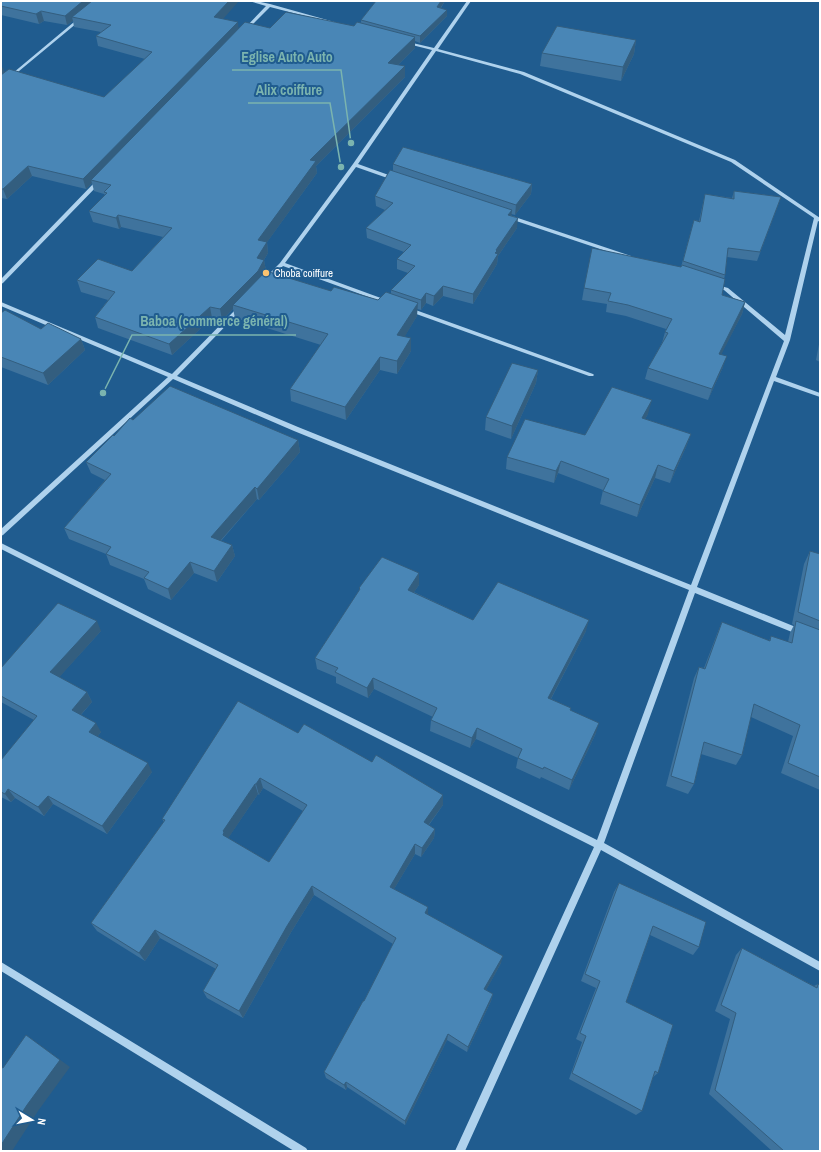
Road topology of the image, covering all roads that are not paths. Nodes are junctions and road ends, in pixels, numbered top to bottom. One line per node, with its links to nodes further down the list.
1 (251, 1): 3 (street)
2 (469, 1): 8 (street)
3 (270, 5): 5 (street); 6 (street)
4 (83, 16): 9 (street)
5 (345, 25)
6 (242, 33)
7 (398, 40): 8 (street)
8 (436, 50): 10 (street); 14 (street)
9 (1, 85)
10 (355, 165): 12 (street); 16 (street)
11 (100, 180): 18 (street)
12 (400, 181)
13 (506, 216): 15 (street)
14 (818, 219): 24 (street)
15 (635, 259)
16 (282, 264): 17 (street); 22 (street)
17 (266, 281)
18 (1, 282)
19 (711, 284): 24 (street)
20 (1, 304): 26 (street)
21 (244, 304): 26 (street)
22 (392, 304)
23 (407, 309): 25 (street)
24 (787, 340): 27 (street)
25 (591, 375)
26 (173, 376): 29 (street); 31 (street)
27 (772, 378): 28 (street); 31 (street)
28 (820, 395)
29 (1, 534)
30 (1, 546): 33 (street)
31 (693, 589): 32 (street); 33 (street)
32 (806, 634)
33 (599, 845): 35 (street); 37 (street)
34 (1, 966): 36 (street)
35 (820, 967)
36 (303, 1151)
37 (460, 1151)

